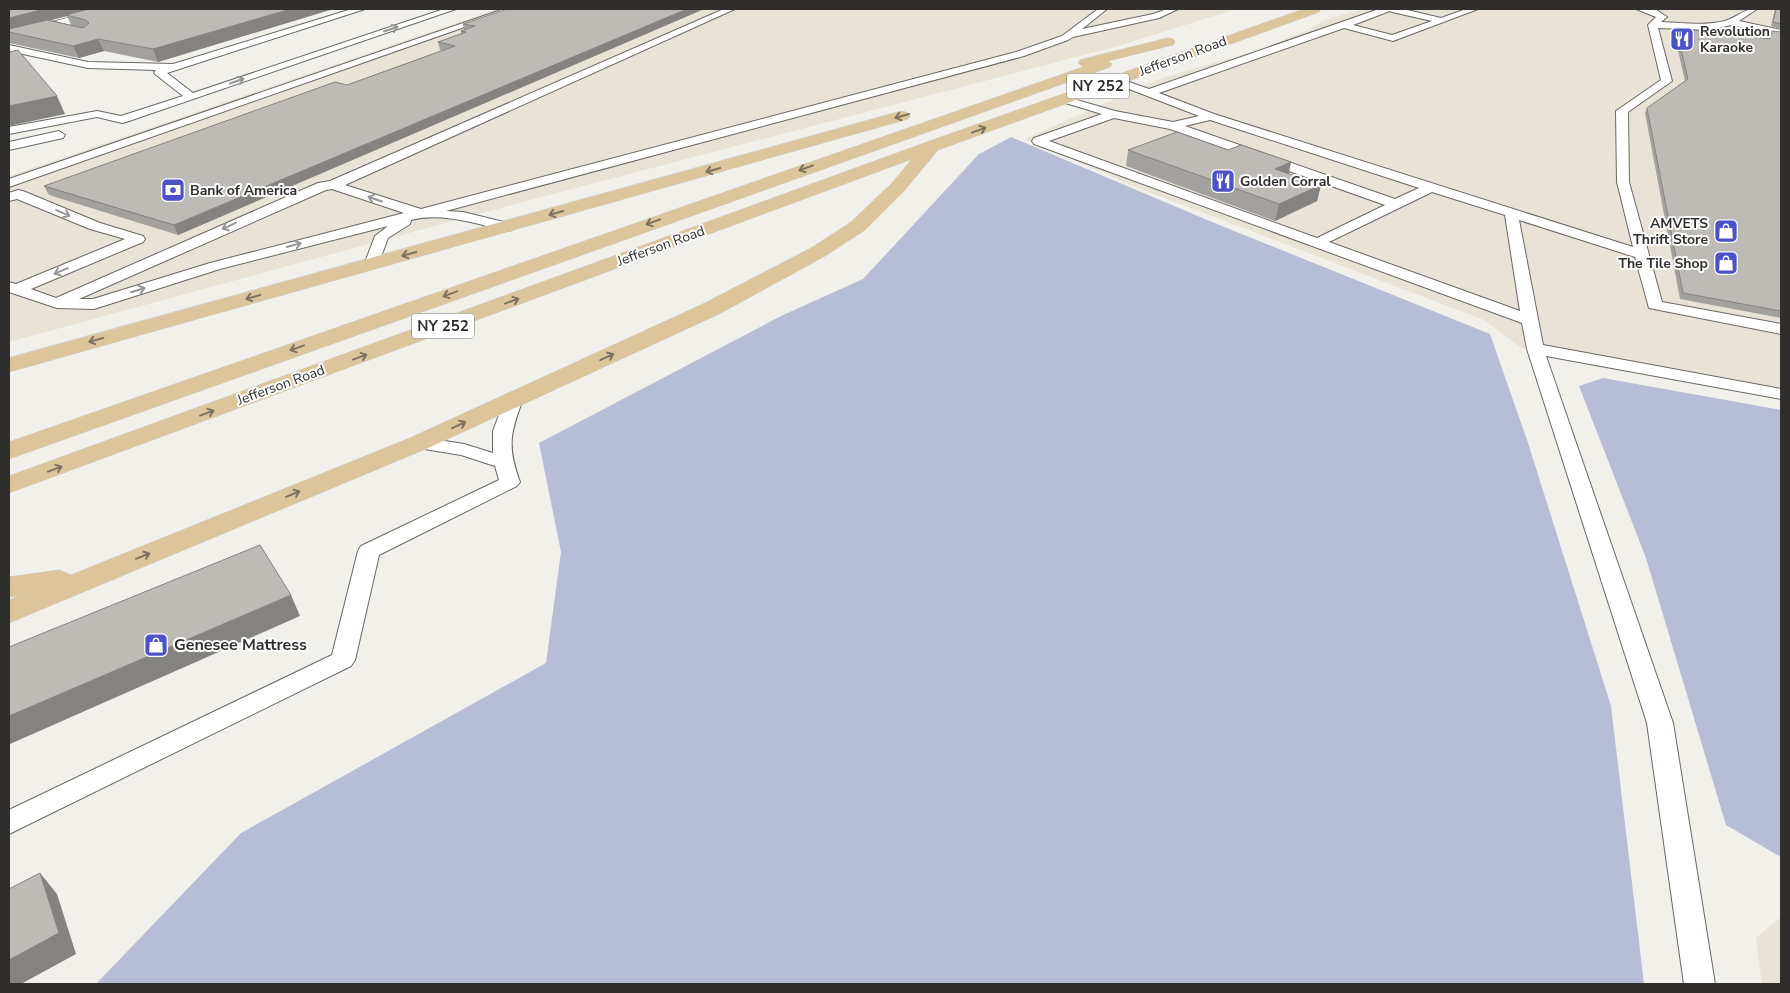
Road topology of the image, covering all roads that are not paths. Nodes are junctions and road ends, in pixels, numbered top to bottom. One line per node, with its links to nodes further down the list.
1 (116, 9): 22 (street)
2 (327, 9): 15 (lane)
3 (361, 9): 15 (lane)
4 (452, 9): 34 (lane, one-way to 4)
5 (512, 9): 47 (lane)
6 (731, 9): 45 (lane)
7 (1174, 9): 23 (lane)
8 (1315, 9): 32 (main road, Jefferson Road / NY 252)
9 (1387, 9): 20 (lane)
10 (1392, 9): 18 (lane)
11 (1449, 9): 17 (lane)
12 (1474, 9): 17 (lane)
13 (1640, 9): 21 (lane)
14 (1753, 9): 19 (lane)
15 (350, 12): 31 (lane)
16 (1107, 12): 23 (lane); 26 (lane)
17 (1464, 12): 18 (lane)
18 (1440, 20): 20 (lane)
19 (1731, 22): 21 (lane); 25 (lane)
20 (1344, 25): 33 (lane)
21 (1653, 25): 53 (lane)
22 (49, 26): 24 (lane); 27 (street)
23 (1097, 29): 26 (lane)
24 (68, 30)
25 (1781, 33)
26 (1068, 35): 49 (lane)
27 (9, 37)
28 (9, 48): 29 (lane)
29 (40, 55): 30 (lane); 31 (lane)
30 (17, 59)
31 (176, 67): 34 (lane)
32 (1115, 80): 33 (lane); 36 (main road, Jefferson Road / NY 252)
33 (1149, 93): 39 (lane)
34 (191, 97): 41 (lane)
35 (960, 99): 64 (main road, Jefferson Road / NY 252, one-way to 64)
36 (1063, 99): 38 (lane); 44 (main road, Jefferson Road / NY 252, one-way to 36)
37 (913, 113): 51 (main road, one-way to 51)
38 (1113, 114): 40 (lane); 52 (lane)
39 (1210, 116): 40 (lane); 46 (lane)
40 (1173, 126): 48 (lane)
41 (9, 131)
42 (59, 135): 43 (lane)
43 (9, 146)
44 (933, 146): 62 (main road, one-way to 44); 66 (main road, Jefferson Road / NY 252, one-way to 44)
45 (328, 186): 49 (lane, one-way to 45); 56 (lane, one-way to 56)
46 (1431, 187): 48 (lane); 50 (lane)
47 (12, 191): 55 (lane, one-way to 55)
48 (1396, 204): 52 (lane)
49 (417, 213): 51 (lane); 54 (lane); 56 (lane, one-way to 49)
50 (1511, 213): 53 (lane); 57 (lane)
51 (507, 227): 54 (main road, one-way to 54)
52 (1317, 243): 57 (lane)
53 (1641, 254): 58 (lane)
54 (372, 264): 60 (main road, one-way to 60)
55 (12, 288): 56 (lane)
56 (57, 303)
57 (1529, 320): 59 (lane)
58 (1781, 329)
59 (1534, 349): 61 (lane); 71 (lane)
60 (13, 364)
61 (1781, 394)
62 (514, 399): 63 (main road, one-way to 62); 65 (lane)
63 (419, 443): 65 (lane); 67 (main road, one-way to 63)
64 (9, 451)
65 (503, 462): 70 (lane)
66 (9, 485)
67 (97, 574): 68 (main road); 69 (main road)
68 (9, 587)
69 (9, 612)
70 (9, 824)
71 (1700, 984)

